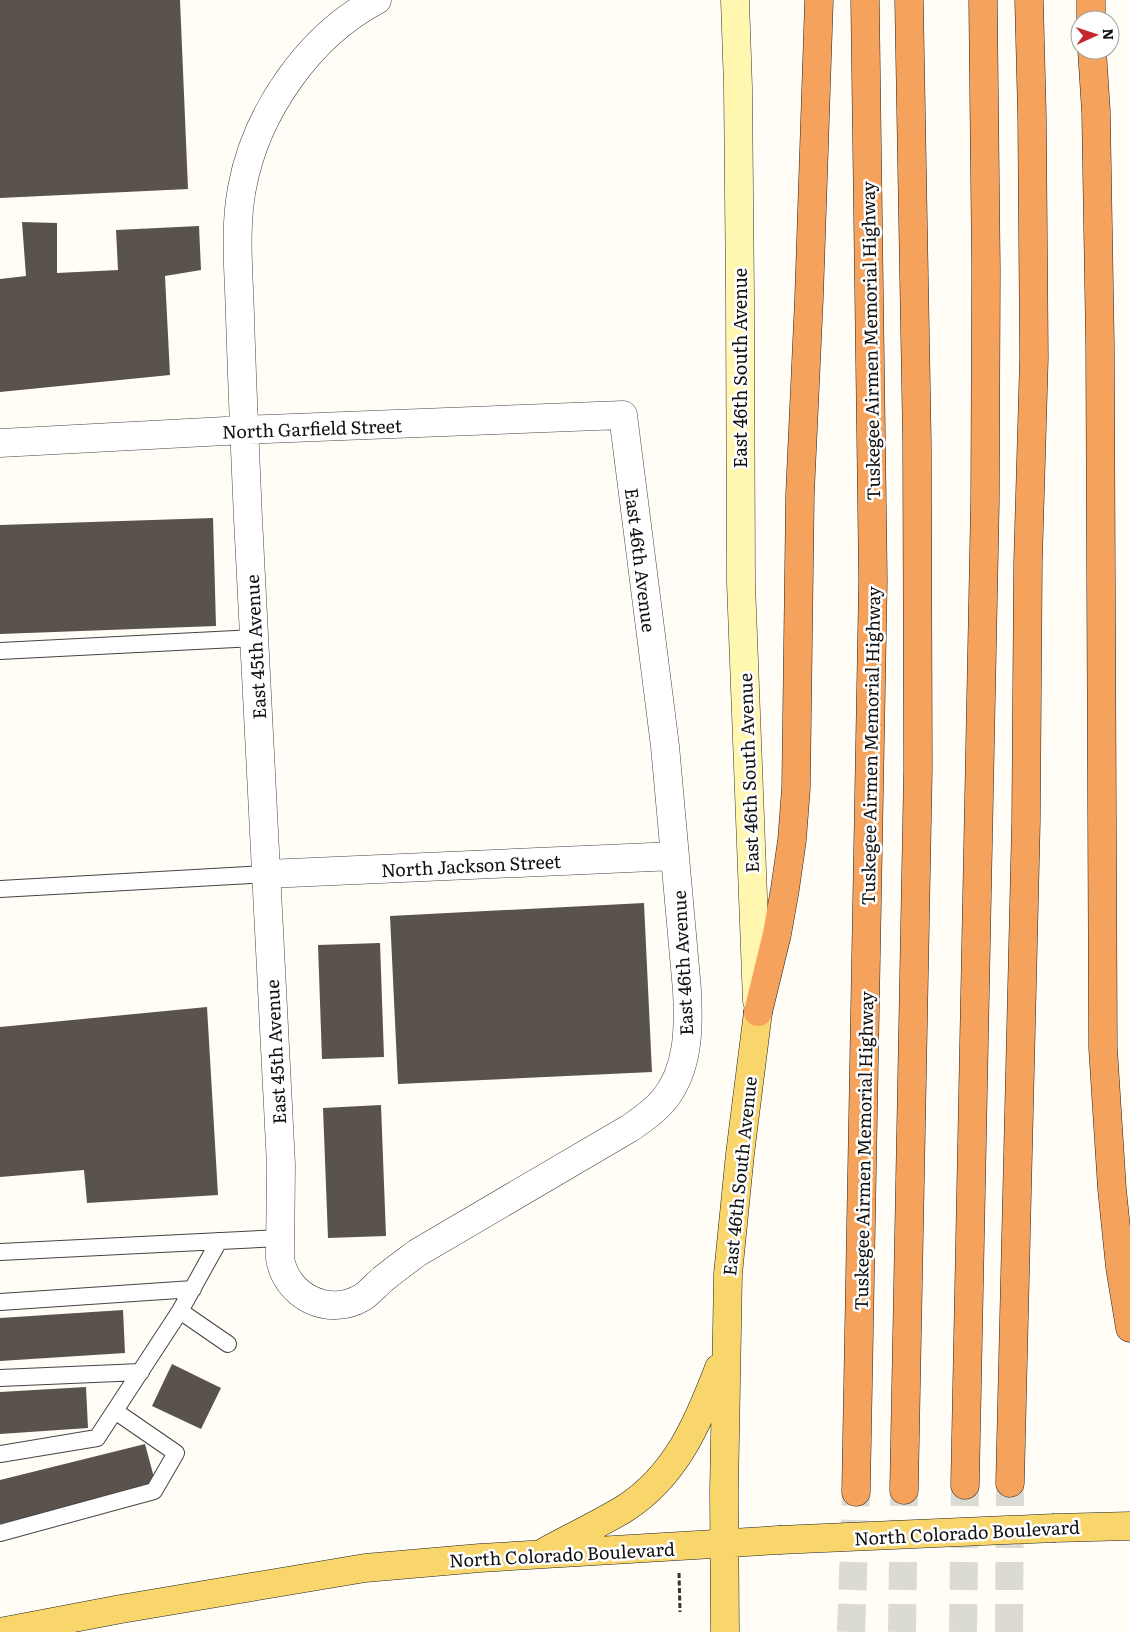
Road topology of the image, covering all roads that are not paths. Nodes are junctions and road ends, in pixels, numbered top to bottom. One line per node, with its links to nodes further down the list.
1 (377, 0): 10 (street, East 45th Avenue)
2 (735, 0): 17 (main road, East 46th South Avenue)
3 (819, 0): 17 (highway)
4 (865, 0): 34 (highway, Tuskegee Airmen Memorial Highway)
5 (909, 0): 33 (highway)
6 (983, 0): 32 (highway)
7 (1029, 0): 31 (highway)
8 (1093, 60): 24 (highway)
9 (623, 415): 10 (street, North Garfield Street); 14 (street, East 46th Avenue)
10 (244, 430): 11 (street, North Garfield Street); 12 (street, East 45th Avenue)
11 (0, 442)
12 (255, 638): 13 (lane); 15 (street, East 45th Avenue)
13 (0, 652)
14 (675, 856): 15 (street, North Jackson Street); 19 (street, East 46th Avenue)
15 (266, 874): 16 (lane); 19 (street, East 45th Avenue)
16 (0, 889)
17 (758, 1012): 26 (main road, East 46th South Avenue)
18 (219, 1241): 19 (lane); 20 (lane); 21 (lane)
19 (280, 1248)
20 (0, 1252)
21 (193, 1290): 22 (lane); 23 (lane)
22 (0, 1302)
23 (180, 1311): 25 (lane); 27 (lane)
24 (1130, 1328)
25 (228, 1344)
26 (725, 1352): 37 (main road, East 46th South Avenue); 38 (main road)
27 (140, 1372): 28 (lane); 29 (lane)
28 (0, 1378)
29 (115, 1411): 30 (lane); 36 (lane)
30 (0, 1454)
31 (1010, 1483)
32 (966, 1485)
33 (904, 1490)
34 (856, 1492)
35 (1130, 1526): 37 (main road, North Colorado Boulevard, bridge)
36 (0, 1533)
37 (724, 1543): 38 (main road, North Colorado Boulevard); 40 (main road, East 46th South Avenue)
38 (538, 1555): 39 (main road, North Colorado Boulevard)
39 (0, 1632)
40 (725, 1632)

